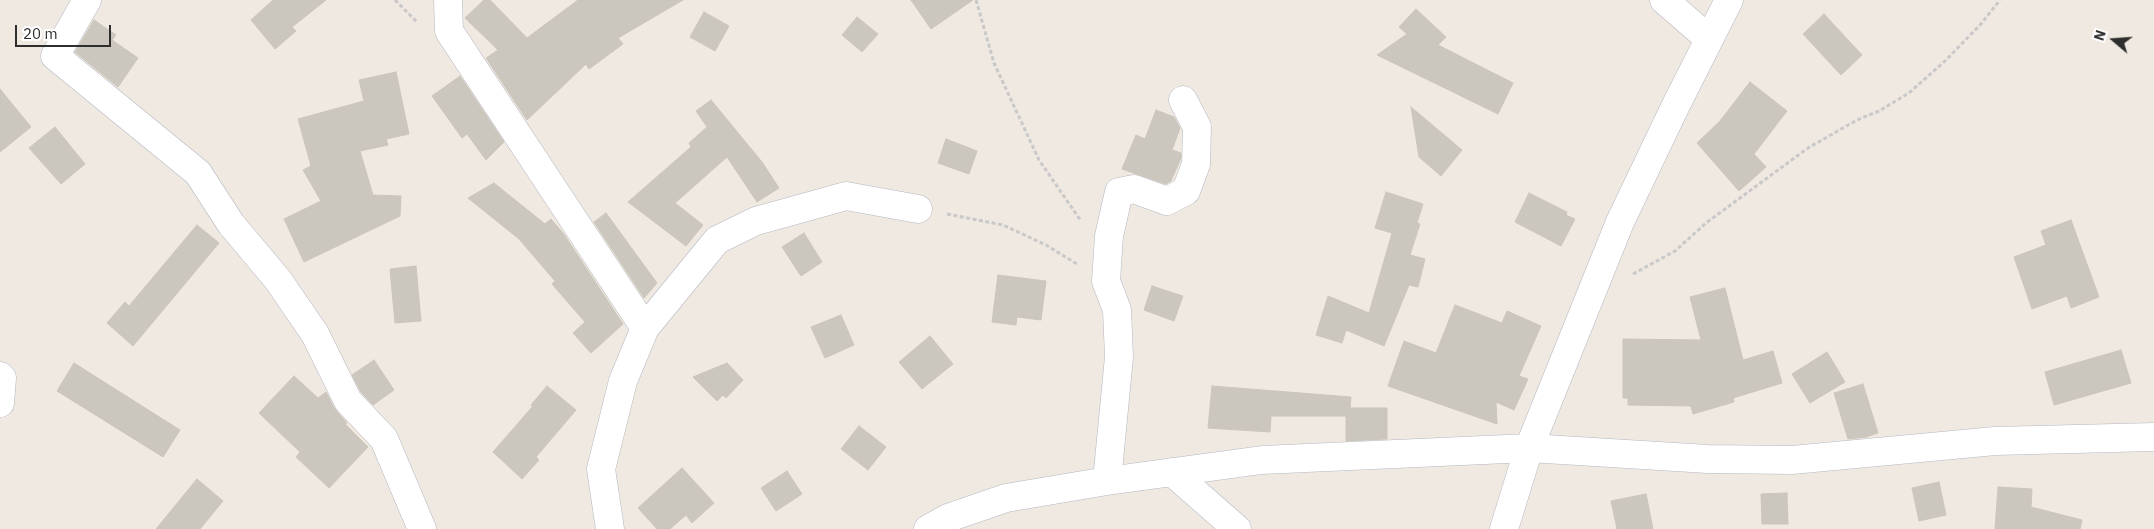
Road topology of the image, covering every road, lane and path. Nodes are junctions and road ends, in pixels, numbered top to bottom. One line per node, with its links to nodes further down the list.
1 (87, 0): 20 (street)
2 (448, 0): 13 (street)
3 (976, 0): 10 (path)
4 (1664, 0): 7 (street)
5 (1729, 0): 7 (street)
6 (2000, 0): 11 (path)
7 (1709, 40): 17 (street)
8 (1183, 100): 10 (street)
9 (918, 209): 12 (path); 13 (street)
10 (1109, 236): 12 (street)
11 (1633, 274)
12 (1106, 280): 19 (street)
13 (645, 328): 21 (street)
14 (0, 376): 15 (street)
15 (0, 403)
16 (2154, 437): 17 (street)
17 (1528, 448): 18 (street); 24 (street)
18 (1172, 472): 19 (street); 23 (street)
19 (1106, 481): 22 (street)
20 (422, 529)
21 (610, 529)
22 (928, 529)
23 (1238, 529)
24 (1504, 529)

